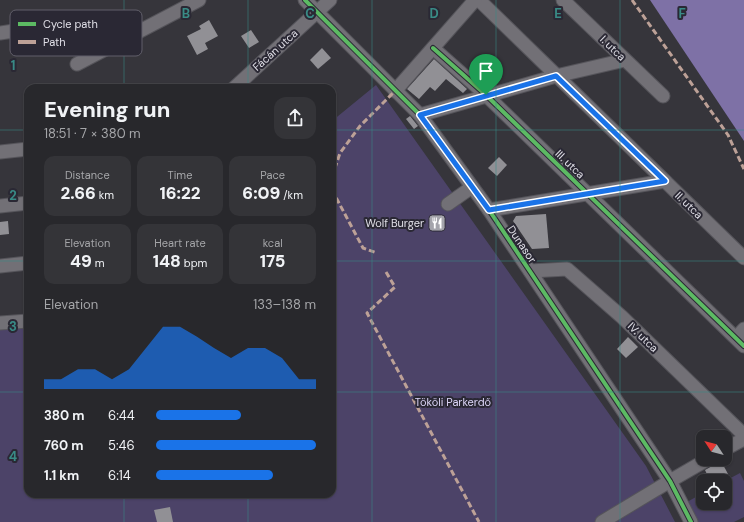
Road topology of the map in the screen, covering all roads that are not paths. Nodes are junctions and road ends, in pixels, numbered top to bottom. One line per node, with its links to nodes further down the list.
1 (199, 0): 8 (street)
2 (305, 0): 7 (street, Dunasor)
3 (330, 0): 7 (street, Fácán utca)
4 (475, 0): 11 (street)
5 (479, 0): 15 (street, II. utca)
6 (563, 0): 13 (street, I. utca)
7 (316, 12): 16 (street, Fácán utca); 17 (street, Dunasor)
8 (142, 30)
9 (10, 31): 10 (street)
10 (0, 33)
11 (433, 48): 17 (street); 18 (street, III. utca)
12 (92, 56): 14 (street)
13 (626, 60): 15 (street); 19 (street, I. utca)
14 (77, 64)
15 (556, 76): 18 (street); 23 (street, II. utca)
16 (238, 84)
17 (395, 91): 20 (street, Dunasor)
18 (486, 95): 20 (street); 25 (street, III. utca)
19 (663, 96)
20 (420, 115): 24 (street, Dunasor)
21 (24, 149): 22 (street)
22 (0, 152)
23 (665, 181): 25 (street); 30 (street, II. utca)
24 (472, 187): 26 (street); 29 (street, Dunasor)
25 (588, 195): 29 (street); 36 (street, III. utca)
26 (448, 204)
27 (24, 205): 28 (street)
28 (0, 207)
29 (489, 210): 33 (street, Dunasor)
30 (744, 258)
31 (24, 263): 32 (street)
32 (0, 266)
33 (530, 271): 37 (street, IV. utca); 41 (street, Dunasor)
34 (24, 321): 35 (street)
35 (0, 323)
36 (741, 338)
37 (744, 434)
38 (744, 439): 39 (street)
39 (732, 445)
40 (696, 466): 41 (street)
41 (670, 481): 42 (street); 43 (street, Dunasor)
42 (602, 522)
43 (691, 522)

